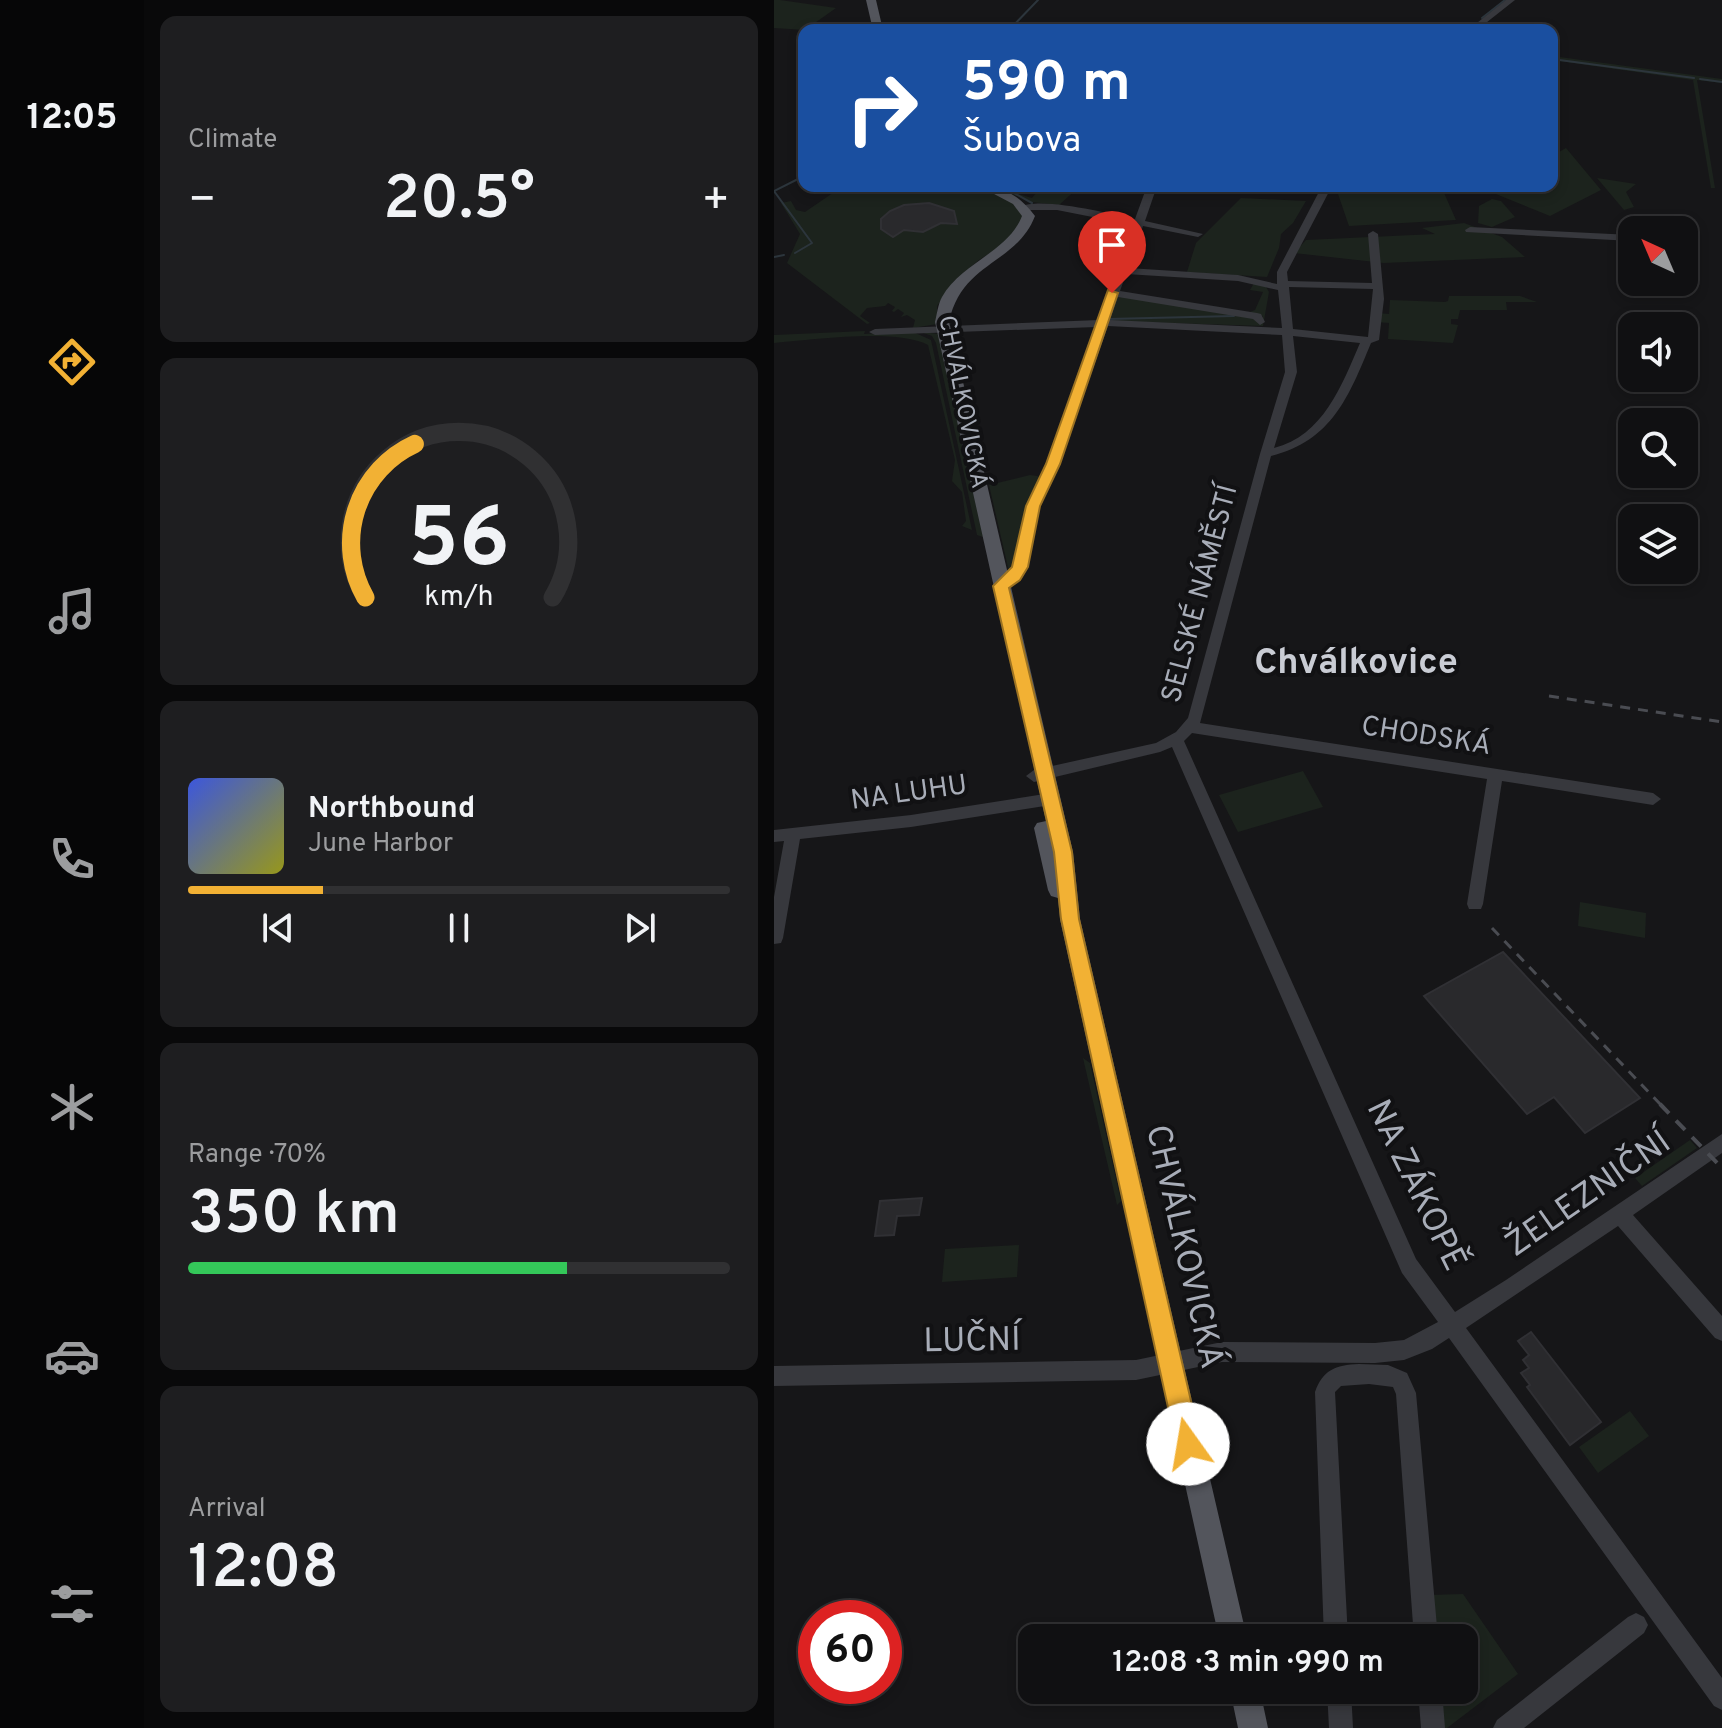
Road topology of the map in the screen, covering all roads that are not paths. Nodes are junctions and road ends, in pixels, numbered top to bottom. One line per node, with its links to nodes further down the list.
1 (871, 0): 3 (main road)
2 (1511, 0): 4 (street)
3 (877, 24)
4 (1480, 24)
5 (1001, 192): 8 (main road)
6 (1150, 192): 9 (street)
7 (1324, 192): 15 (street)
8 (1025, 207): 9 (street); 20 (main road, CHVÁLKOVICKÁ)
9 (1139, 222): 11 (street); 14 (street)
10 (1470, 230): 13 (street)
11 (1198, 234)
12 (1373, 234): 16 (street, SELSKÉ NÁMĚSTÍ)
13 (1618, 237)
14 (1120, 271): 15 (street); 17 (street)
15 (1282, 286): 16 (street); 22 (street, SELSKÉ NÁMĚSTÍ)
16 (1377, 286): 23 (street, SELSKÉ NÁMĚSTÍ)
17 (1112, 293): 18 (street); 19 (street)
18 (1260, 322)
19 (1101, 324): 20 (street); 22 (street); 25 (street)
20 (943, 328): 21 (street); 25 (main road, CHVÁLKOVICKÁ)
21 (875, 332)
22 (1287, 333): 23 (street); 24 (street, SELSKÉ NÁMĚSTÍ)
23 (1370, 340): 24 (street, SELSKÉ NÁMĚSTÍ)
24 (1266, 454): 26 (street, SELSKÉ NÁMĚSTÍ)
25 (1001, 586): 28 (main road, CHVÁLKOVICKÁ)
26 (1190, 727): 27 (street, SELSKÉ NÁMĚSTÍ); 29 (street, CHODSKÁ)
27 (1176, 740): 28 (street, SELSKÉ NÁMĚSTÍ); 38 (street, NA ZÁKOPĚ)
28 (1038, 770): 31 (main road, CHVÁLKOVICKÁ)
29 (1495, 774): 30 (street, CHODSKÁ); 34 (street)
30 (1653, 799)
31 (1045, 800): 32 (street, NA LUHU); 40 (main road, CHVÁLKOVICKÁ)
32 (793, 835): 33 (street, NA LUHU); 35 (street)
33 (774, 836)
34 (1475, 904)
35 (775, 938)
36 (1722, 1142): 37 (street, ŽELEZNIČNÍ)
37 (1619, 1213): 38 (street, ŽELEZNIČNÍ); 39 (street)
38 (1452, 1326): 40 (street, ŽELEZNIČNÍ); 46 (street, NA ZÁKOPĚ)
39 (1722, 1331)
40 (1170, 1363): 41 (street, LUČNÍ); 42 (main road, CHVÁLKOVICKÁ)
41 (774, 1376)
42 (1230, 1624)
43 (1335, 1624): 44 (street)
44 (1425, 1624)
45 (1636, 1625): 53 (street)
46 (1722, 1698)
47 (1248, 1704): 50 (main road)
48 (1340, 1704): 51 (street)
49 (1431, 1704): 52 (street)
50 (1253, 1728)
51 (1341, 1728)
52 (1433, 1728)
53 (1505, 1728)

